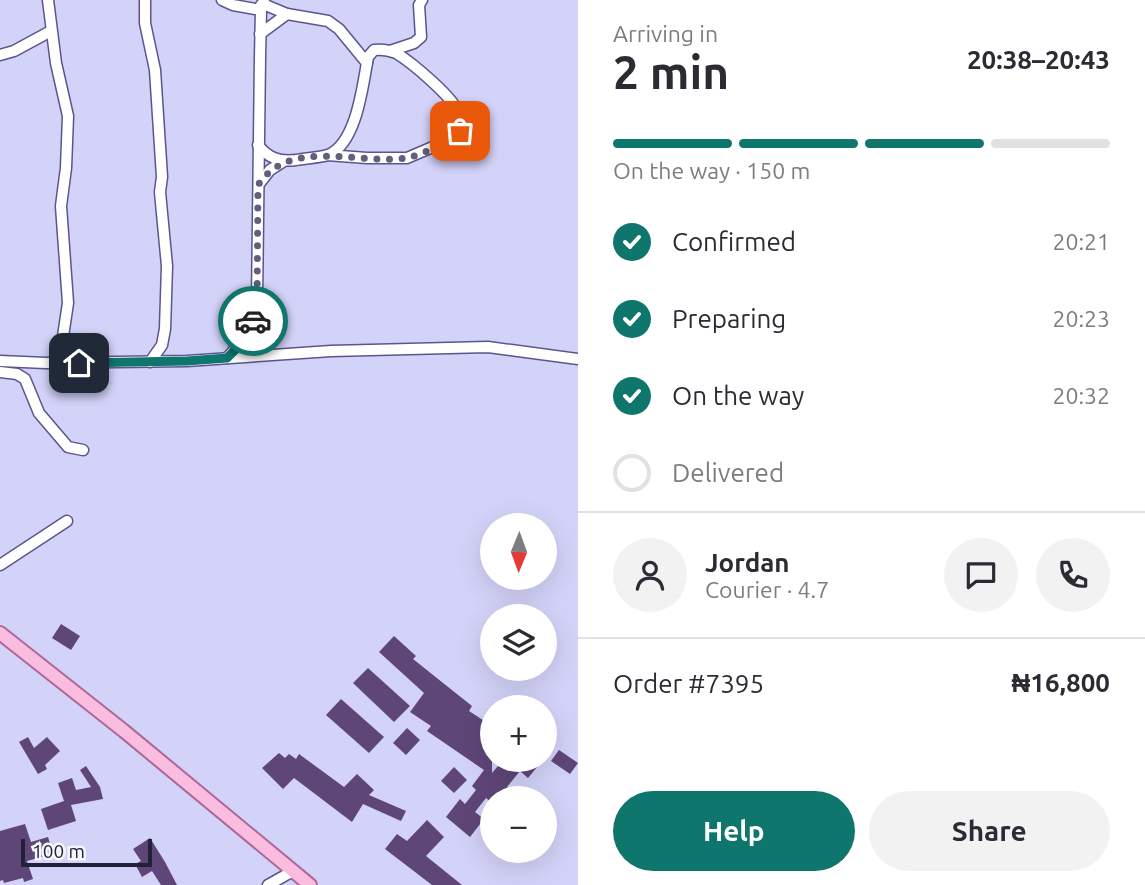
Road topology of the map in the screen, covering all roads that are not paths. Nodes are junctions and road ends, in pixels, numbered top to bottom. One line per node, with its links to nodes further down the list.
1 (48, 0): 7 (street)
2 (145, 0): 21 (street)
3 (222, 0): 5 (street)
4 (422, 0): 10 (street)
5 (262, 3): 6 (street); 8 (street)
6 (287, 14): 8 (street); 9 (street)
7 (51, 31): 12 (street); 22 (street)
8 (261, 34): 14 (street)
9 (358, 50): 11 (street); 13 (street)
10 (390, 51): 11 (street); 15 (street)
11 (371, 52): 13 (street)
12 (0, 55)
13 (367, 63): 15 (street)
14 (258, 145): 16 (street); 17 (street)
15 (327, 155): 16 (street)
16 (284, 161): 17 (street)
17 (258, 185): 18 (street)
18 (227, 358): 19 (street); 21 (street)
19 (578, 359)
20 (0, 361): 22 (street)
21 (150, 362): 22 (street)
22 (60, 363)
23 (0, 372): 24 (street)
24 (83, 450)
25 (67, 522): 26 (street)
26 (0, 565)
27 (0, 633): 28 (main road)
28 (293, 871): 29 (street); 30 (main road)
29 (268, 885)
30 (310, 885)

